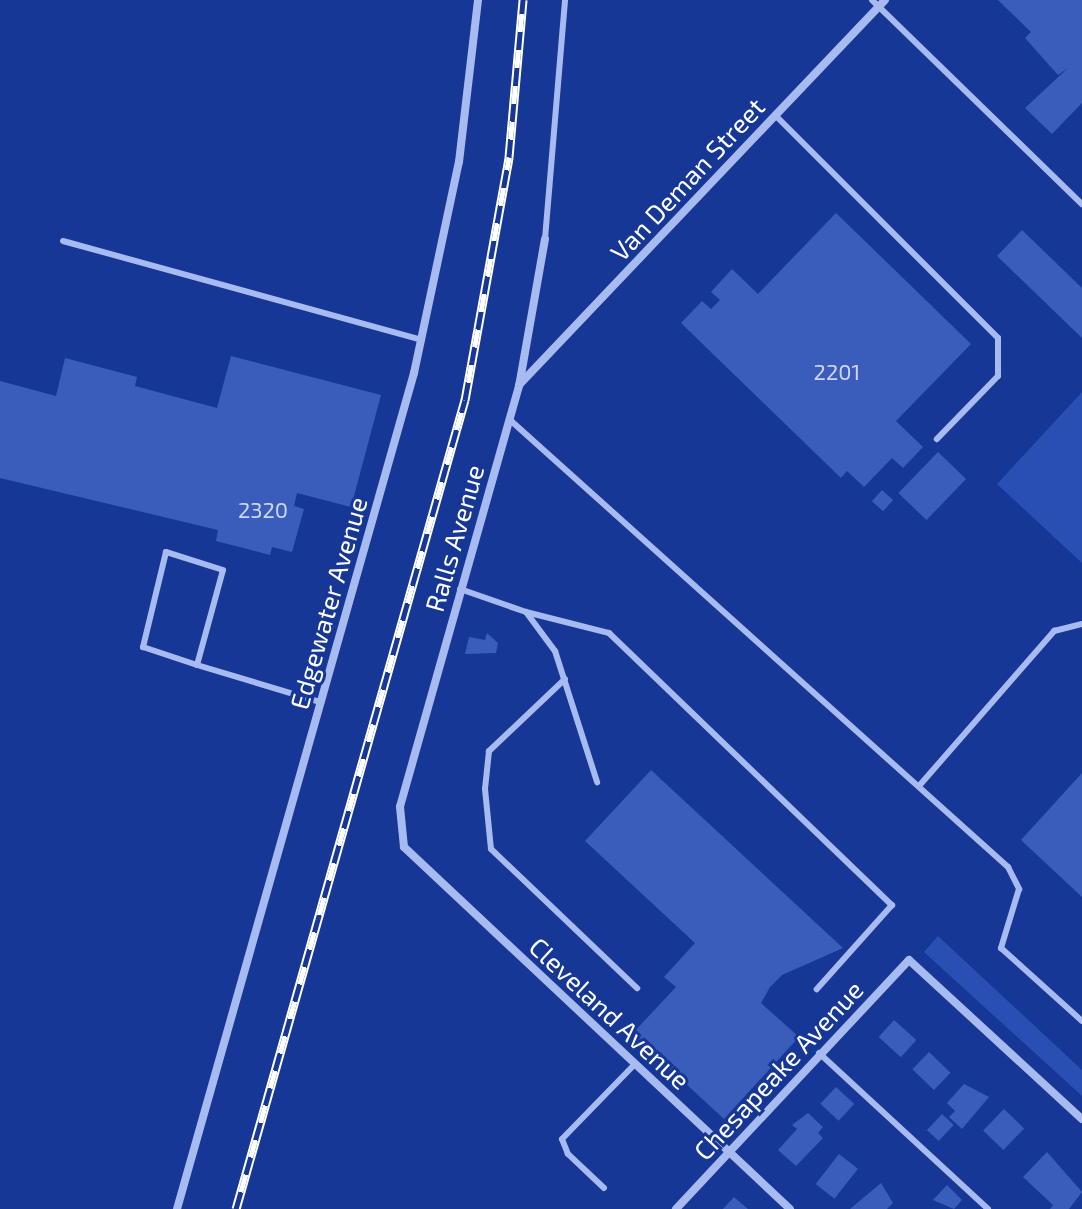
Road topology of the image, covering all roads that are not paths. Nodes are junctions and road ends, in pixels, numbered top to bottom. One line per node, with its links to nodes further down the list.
1 (478, 0): 8 (street, Edgewater Avenue)
2 (565, 0): 6 (lane)
3 (879, 2): 4 (street, Van Deman Street); 5 (lane)
4 (775, 115): 9 (street, Van Deman Street); 11 (lane)
5 (1082, 204)
6 (545, 239): 9 (street, Ralls Avenue)
7 (63, 241): 8 (lane)
8 (422, 340): 17 (street, Edgewater Avenue)
9 (519, 386): 10 (street, Ralls Avenue)
10 (509, 419): 12 (street, Ralls Avenue); 19 (lane)
11 (937, 439)
12 (460, 589): 13 (lane); 20 (street, Ralls Avenue)
13 (526, 612): 16 (lane); 22 (lane)
14 (1082, 624): 19 (lane)
15 (197, 665): 15 (lane); 17 (lane)
16 (565, 679): 18 (lane); 21 (lane)
17 (320, 702): 29 (street, Edgewater Avenue)
18 (597, 782)
19 (919, 786): 23 (lane)
20 (404, 847): 25 (street, Cleveland Avenue)
21 (637, 988)
22 (817, 989)
23 (1082, 1021)
24 (819, 1053): 26 (street, Chesapeake Avenue); 27 (street, Chesapeake Avenue); 32 (lane)
25 (635, 1064): 27 (street, Cleveland Avenue); 28 (lane)
26 (1082, 1119)
27 (728, 1152): 30 (street, Chesapeake Avenue); 31 (street, Cleveland Avenue)
28 (604, 1188)
29 (177, 1209)
30 (676, 1209)
31 (790, 1209)
32 (988, 1209)

